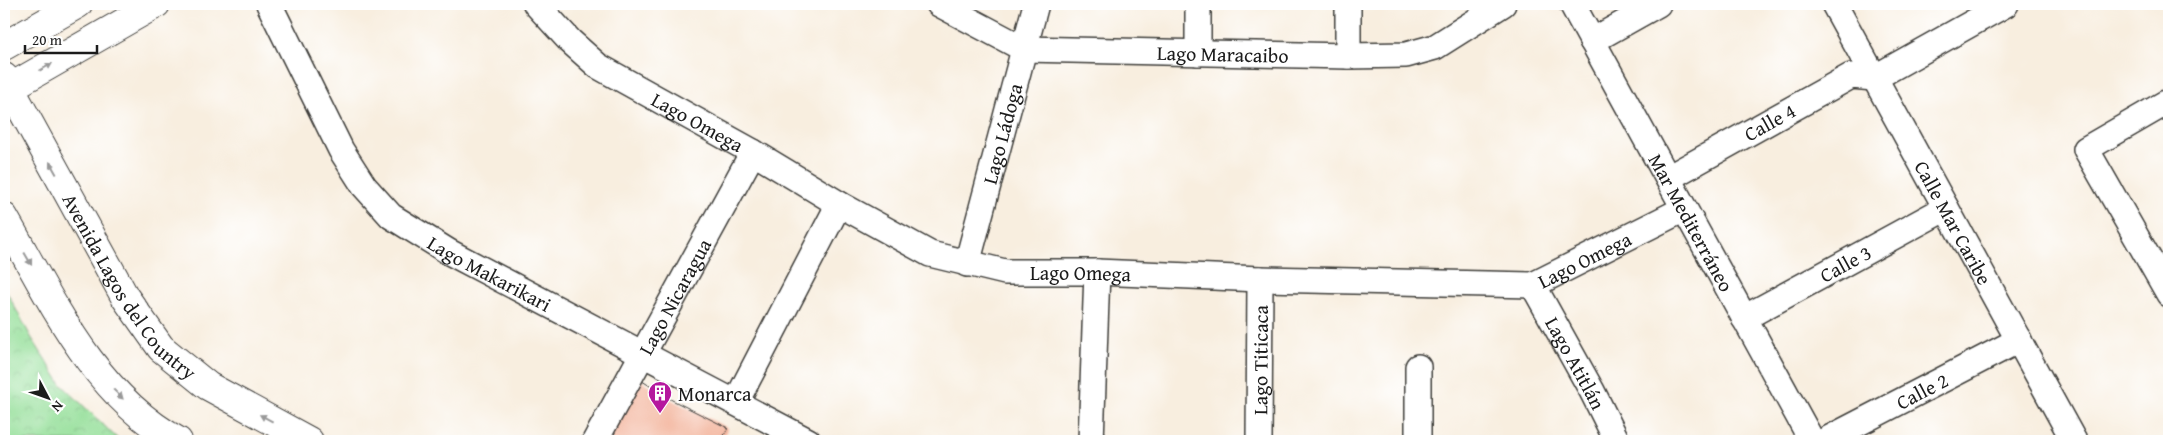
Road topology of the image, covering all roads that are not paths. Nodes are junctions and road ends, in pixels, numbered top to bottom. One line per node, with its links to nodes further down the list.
1 (78, 4): 15 (street)
2 (156, 4): 20 (street, one-way to 2)
3 (269, 4): 35 (street, Lago Makarikari)
4 (536, 4): 22 (street, Lago Omega)
5 (940, 4): 16 (street, Lago Maracaibo)
6 (1036, 4): 16 (street, Lago Ládoga)
7 (1198, 4): 17 (street)
8 (1348, 4): 18 (street)
9 (1503, 4): 18 (street, Lago Maracaibo)
10 (1572, 4): 14 (street, Mar Mediterráneo)
11 (1658, 4): 14 (street)
12 (1834, 4): 19 (street, Calle Mar Caribe)
13 (2006, 4): 19 (street)
14 (1592, 41): 23 (street, Mar Mediterráneo)
15 (4, 46)
16 (1024, 49): 17 (street, Lago Maracaibo); 28 (street, Lago Ládoga)
17 (1198, 53): 18 (street, Lago Maracaibo)
18 (1348, 56)
19 (1874, 78): 23 (street, Calle 4); 25 (street, Calle Mar Caribe)
20 (5, 85): 40 (street, Avenida Lagos del Country, one-way to 20)
21 (2169, 101): 31 (street)
22 (753, 152): 24 (street, Lago Omega); 35 (street, Lago Nicaragua)
23 (1668, 178): 26 (street, Mar Mediterráneo)
24 (839, 204): 28 (street, Lago Omega); 37 (street)
25 (1946, 208): 33 (street, Calle 3); 34 (street, Calle Mar Caribe)
26 (1684, 209): 32 (street, Lago Omega); 33 (street, Mar Mediterráneo)
27 (4, 217): 39 (street, one-way to 39)
28 (968, 264): 29 (street, Lago Omega)
29 (1097, 272): 30 (street, Lago Omega); 43 (street)
30 (1260, 280): 32 (street, Lago Omega); 44 (street, Lago Titicaca)
31 (2166, 283)
32 (1533, 285): 46 (street, Lago Atitlán)
33 (1744, 318): 38 (street, Mar Mediterráneo)
34 (2019, 340): 38 (street, Calle 2); 47 (street, Calle Mar Caribe)
35 (644, 353): 37 (street, Lago Makarikari); 41 (street, Lago Nicaragua)
36 (1418, 367): 45 (street)
37 (736, 402): 42 (street, Lago Makarikari)
38 (1808, 439)
39 (178, 441)
40 (309, 441)
41 (595, 441)
42 (808, 441)
43 (1091, 441)
44 (1259, 441)
45 (1418, 441)
46 (1617, 441)
47 (2074, 441)

